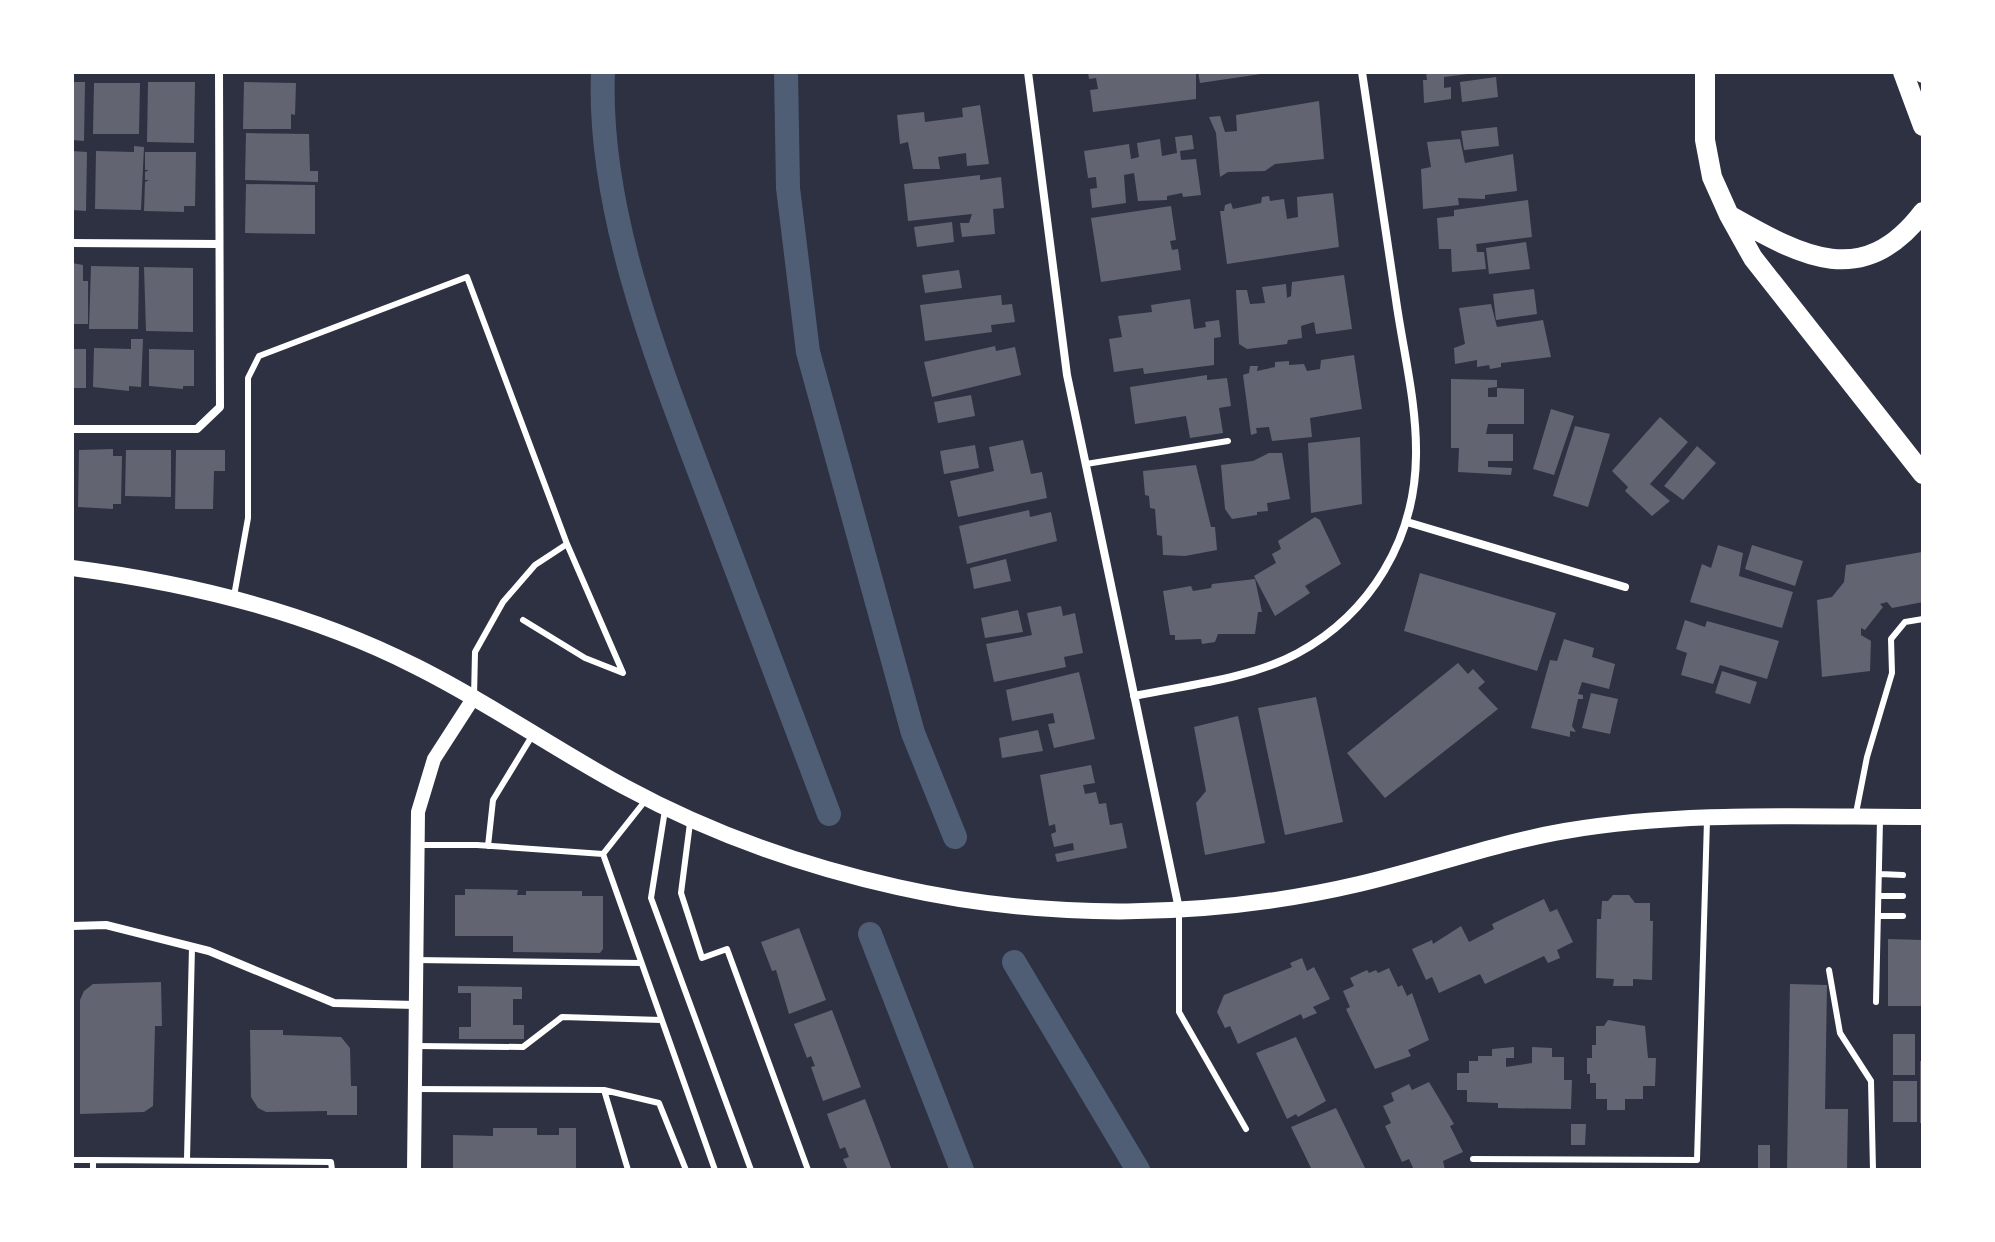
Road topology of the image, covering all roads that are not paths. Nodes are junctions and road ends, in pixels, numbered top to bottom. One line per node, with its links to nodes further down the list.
1 (219, 72): 10 (street)
2 (1028, 72): 13 (street)
3 (1362, 72): 15 (street)
4 (1705, 72): 8 (main road)
5 (1903, 72): 6 (main road)
6 (1923, 126)
7 (1923, 212): 8 (main road)
8 (1729, 215): 14 (main road)
9 (72, 243): 10 (street)
10 (219, 244): 11 (street)
11 (72, 429)
12 (1228, 441): 13 (lane)
13 (1086, 464): 22 (street)
14 (1923, 474)
15 (1407, 522): 18 (street); 22 (street)
16 (567, 544): 19 (lane); 21 (lane); 23 (lane)
17 (72, 568): 19 (main road)
18 (1625, 587)
19 (234, 599): 23 (main road)
20 (1923, 619): 28 (lane)
21 (523, 620)
22 (1134, 696): 39 (street)
23 (474, 697): 24 (main road); 32 (street)
24 (534, 733): 25 (main road); 33 (lane)
25 (647, 798): 26 (main road); 34 (lane)
26 (666, 807): 31 (main road); 64 (lane)
27 (1708, 816): 28 (main road); 39 (main road); 55 (lane)
28 (1855, 817): 29 (main road)
29 (1880, 817): 30 (main road); 35 (lane)
30 (1923, 817)
31 (691, 819): 39 (main road); 65 (lane)
32 (417, 845): 33 (lane); 44 (street)
33 (488, 846): 34 (lane)
34 (603, 854): 45 (lane)
35 (1880, 874): 36 (lane); 37 (lane)
36 (1903, 875)
37 (1880, 896): 38 (lane); 40 (lane)
38 (1903, 896)
39 (1179, 910): 53 (lane)
40 (1880, 916): 41 (lane); 47 (lane)
41 (1903, 916)
42 (72, 926): 43 (street)
43 (192, 947): 48 (street); 54 (lane)
44 (415, 960): 45 (lane); 48 (street)
45 (641, 963): 49 (lane)
46 (1829, 970): 66 (lane)
47 (1876, 1002)
48 (415, 1005): 50 (street)
49 (661, 1020): 50 (lane); 63 (lane)
50 (416, 1046): 51 (street)
51 (415, 1089): 52 (lane); 60 (street)
52 (604, 1090): 61 (lane); 62 (lane)
53 (1246, 1129)
54 (187, 1159): 57 (lane); 59 (lane)
55 (1473, 1159)
56 (72, 1160): 57 (lane)
57 (93, 1160): 58 (lane)
58 (93, 1170)
59 (332, 1170)
60 (414, 1170)
61 (628, 1170)
62 (686, 1170)
63 (715, 1170)
64 (751, 1170)
65 (808, 1170)
66 (1873, 1170)

